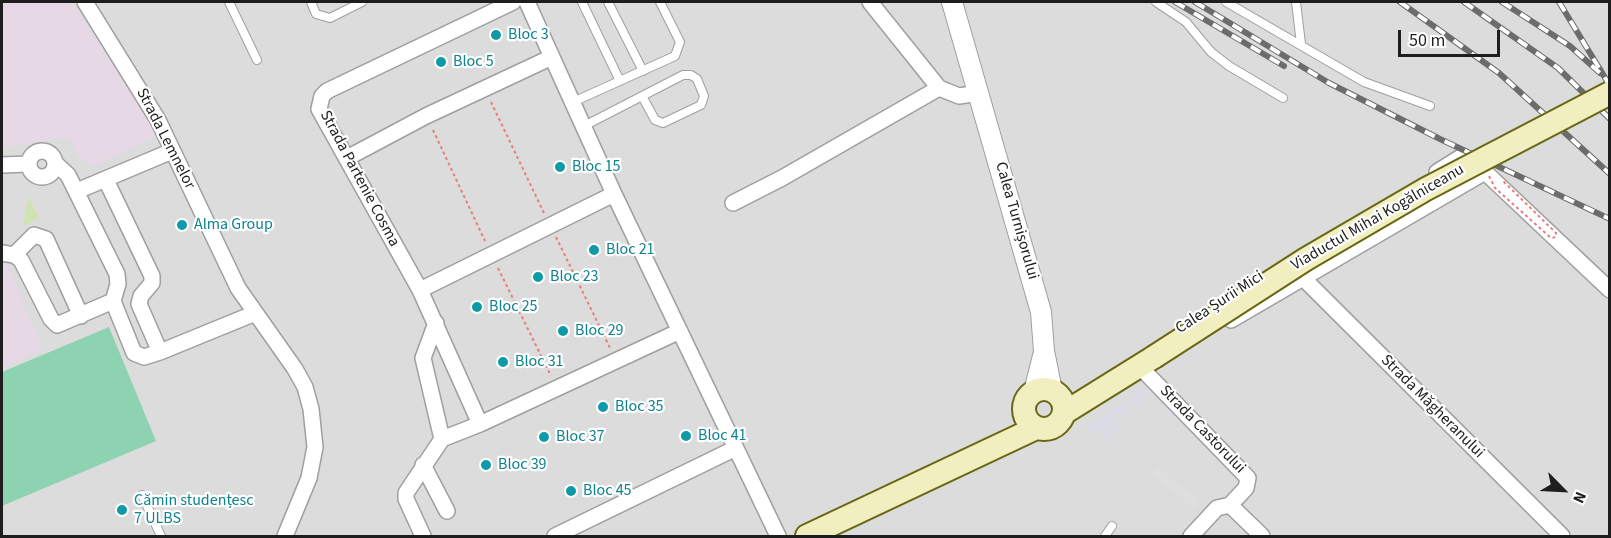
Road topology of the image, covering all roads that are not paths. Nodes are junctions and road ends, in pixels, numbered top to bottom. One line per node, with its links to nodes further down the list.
1 (85, 2): 28 (street, Strada Lemnelor)
2 (229, 2): 17 (lane)
3 (311, 2): 4 (lane)
4 (362, 2)
5 (513, 2): 29 (street, Strada Partenie Cosma)
6 (527, 2): 16 (street)
7 (582, 2): 19 (lane)
8 (608, 2): 18 (lane)
9 (660, 2): 18 (lane)
10 (870, 2): 20 (street)
11 (952, 2): 21 (street, Calea Turnișorului)
12 (1156, 2): 24 (lane)
13 (1226, 2): 15 (lane)
14 (1296, 2): 15 (lane)
15 (1301, 44): 26 (lane)
16 (552, 57): 25 (street); 29 (street)
17 (257, 60)
18 (642, 71): 19 (lane)
19 (620, 81): 25 (lane)
20 (939, 88): 21 (street); 35 (street)
21 (979, 93): 48 (street, Calea Turnișorului)
22 (1610, 93): 47 (main road, Viaductul Mihai Kogălniceanu, bridge)
23 (642, 96): 23 (lane); 27 (lane)
24 (1283, 98)
25 (573, 102): 27 (street)
26 (1430, 106)
27 (584, 126): 34 (street)
28 (172, 150): 32 (street); 42 (street, Strada Lemnelor)
29 (346, 158): 39 (street, Strada Partenie Cosma)
30 (2, 165): 33 (street)
31 (1489, 171): 37 (street, Calea Șurii Mici); 38 (street, Calea Șurii Mici); 40 (street)
32 (106, 180): 33 (street); 46 (street)
33 (77, 191): 41 (street)
34 (614, 194): 39 (street); 45 (street)
35 (733, 203)
36 (8, 254): 43 (street); 43 (street)
37 (1287, 261): 38 (street); 47 (street, Calea Șurii Mici)
38 (1302, 277): 47 (street, Calea Șurii Mici); 66 (street, Strada Măgheranului)
39 (420, 290): 44 (street, Strada Partenie Cosma)
40 (1610, 291)
41 (113, 301): 43 (street); 46 (street)
42 (254, 314): 46 (street); 58 (street, Strada Lemnelor)
43 (81, 315)
44 (436, 323): 49 (street, Strada Partenie Cosma); 50 (street)
45 (680, 331): 49 (street); 51 (street)
46 (160, 352)
47 (1138, 369): 48 (main road, Calea Șurii Mici); 54 (street, Strada Castorului)
48 (1045, 406): 62 (main road, Calea Șurii Mici)
49 (480, 424): 50 (street)
50 (442, 439): 52 (street)
51 (736, 448): 60 (street); 61 (street)
52 (423, 465): 55 (street); 59 (street)
53 (142, 495): 57 (lane)
54 (1230, 506): 64 (street, Strada Castorului); 65 (street)
55 (447, 511)
56 (1112, 526): 63 (lane)
57 (161, 537)
58 (285, 537)
59 (423, 537)
60 (555, 537)
61 (778, 537)
62 (807, 537)
63 (1105, 537)
64 (1191, 537)
65 (1262, 537)
66 (1562, 537)

